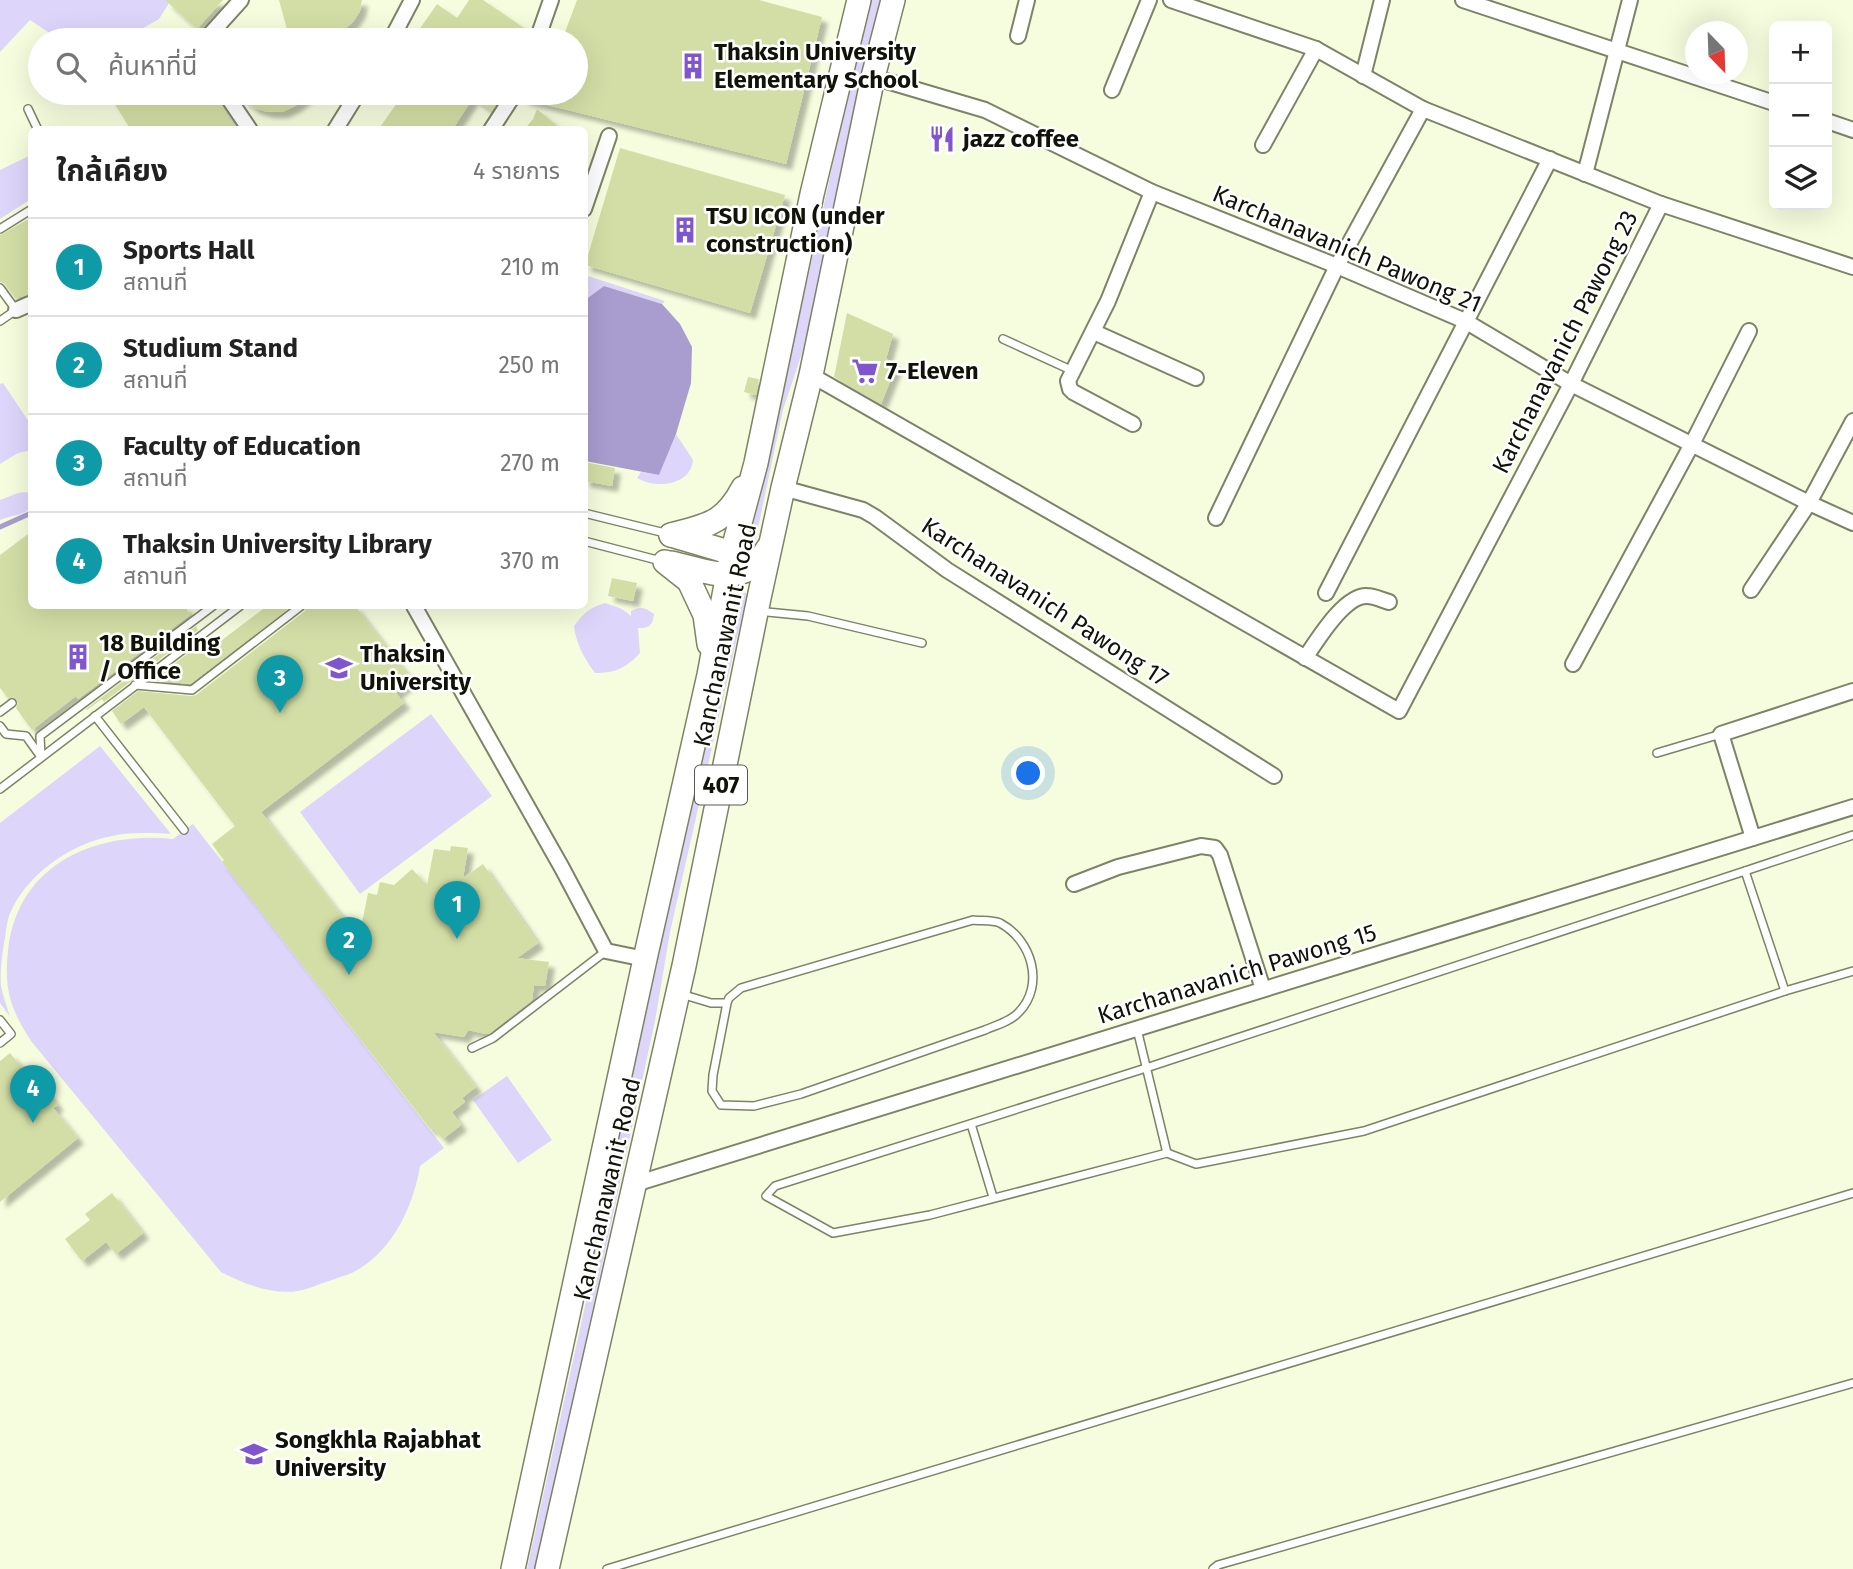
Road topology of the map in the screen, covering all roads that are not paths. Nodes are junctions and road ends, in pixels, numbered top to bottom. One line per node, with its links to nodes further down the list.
1 (241, 0): 12 (street)
2 (412, 0): 13 (street)
3 (551, 0): 14 (street)
4 (859, 0): 59 (main road, Kanchanawanit Road / 407)
5 (893, 0): 19 (main road, Kanchanawanit Road / 407)
6 (1027, 0): 15 (street)
7 (1149, 0): 20 (street)
8 (1171, 0): 16 (street, Karchanavanich Pawong 23)
9 (1382, 0): 18 (street)
10 (1463, 0): 17 (street)
11 (1630, 0): 17 (street)
12 (216, 28)
13 (397, 28)
14 (541, 28)
15 (1018, 36)
16 (1316, 49): 18 (street, Karchanavanich Pawong 23); 34 (street)
17 (1616, 51): 21 (street); 36 (street)
18 (1363, 75): 26 (street, Karchanavanich Pawong 23)
19 (873, 77): 37 (street, Karchanavanich Pawong 21); 53 (main road, Kanchanawanit Road / 407)
20 (1112, 90)
21 (1769, 101)
22 (233, 105): 29 (street)
23 (351, 105): 30 (street)
24 (507, 105): 31 (street)
25 (28, 109): 28 (lane)
26 (1423, 109): 35 (street, Karchanavanich Pawong 23); 42 (street)
27 (1832, 123): 32 (street)
28 (36, 126)
29 (247, 126)
30 (337, 126)
31 (494, 126)
32 (1853, 130)
33 (609, 136): 38 (street)
34 (1264, 145)
35 (1550, 159): 36 (street, Karchanavanich Pawong 23); 48 (street)
36 (1585, 174): 39 (street, Karchanavanich Pawong 23)
37 (1152, 192): 42 (street, Karchanavanich Pawong 21); 50 (street)
38 (588, 197)
39 (1661, 204): 43 (street); 55 (street, Karchanavanich Pawong 23)
40 (28, 212): 41 (lane)
41 (0, 229)
42 (1336, 266): 48 (street, Karchanavanich Pawong 21); 63 (street)
43 (1853, 267)
44 (0, 288): 46 (lane)
45 (28, 305): 46 (street)
46 (16, 310): 47 (lane)
47 (0, 321)
48 (1465, 321): 55 (street, Karchanavanich Pawong 21); 73 (street)
49 (1749, 331): 58 (street)
50 (1094, 332): 52 (street); 54 (street)
51 (1003, 339): 52 (lane)
52 (1073, 371): 57 (street)
53 (811, 375): 60 (main road, Kanchanawanit Road / 407); 81 (street)
54 (1196, 378)
55 (1571, 384): 58 (street, Karchanavanich Pawong 21); 81 (street, Karchanavanich Pawong 23)
56 (1853, 421): 61 (street)
57 (1133, 424)
58 (1692, 444): 61 (street, Karchanavanich Pawong 21); 82 (street)
59 (756, 464): 65 (main road); 68 (main road, Kanchanawanit Road / 407)
60 (783, 488): 67 (main road, Kanchanawanit Road / 407); 94 (street, Karchanavanich Pawong 17)
61 (1809, 503): 64 (street, Karchanavanich Pawong 21); 72 (street)
62 (588, 514): 65 (lane)
63 (1216, 518)
64 (1853, 523)
65 (671, 535): 68 (main road)
66 (588, 542): 69 (lane)
67 (772, 542): 70 (main road); 75 (main road, Kanchanawanit Road / 407)
68 (732, 553): 70 (main road); 71 (main road, Kanchanawanit Road / 407)
69 (665, 562): 71 (main road); 83 (main road)
70 (751, 568): 71 (main road); 75 (main road)
71 (728, 576): 83 (main road, Kanchanawanit Road / 407)
72 (1751, 590)
73 (1325, 593)
74 (1389, 602): 81 (street)
75 (757, 605): 80 (lane); 107 (main road, Kanchanawanit Road / 407)
76 (209, 609): 93 (lane)
77 (236, 609): 84 (lane)
78 (297, 609): 84 (lane)
79 (416, 609): 102 (street)
80 (922, 643)
81 (1304, 657)
82 (1573, 664)
83 (709, 675): 103 (main road, Kanchanawanit Road / 407)
84 (135, 685): 88 (lane)
85 (1853, 691): 90 (street)
86 (12, 703): 87 (lane)
87 (0, 712)
88 (94, 716): 93 (lane); 97 (lane)
89 (0, 726): 91 (lane)
90 (1721, 734): 92 (lane); 99 (street)
91 (3, 737): 93 (lane)
92 (1657, 753)
93 (41, 757): 95 (lane)
94 (1274, 776)
95 (0, 789)
96 (1853, 807): 99 (street, Karchanavanich Pawong 15)
97 (184, 830)
98 (1853, 835): 100 (lane)
99 (1753, 838): 105 (street, Karchanavanich Pawong 15)
100 (1745, 871): 106 (lane); 113 (lane)
101 (1074, 884): 105 (street)
102 (606, 951): 103 (street); 112 (lane)
103 (645, 959): 120 (main road, Kanchanawanit Road / 407)
104 (1853, 971): 106 (lane)
105 (1263, 989): 110 (street, Karchanavanich Pawong 15)
106 (1785, 992): 115 (lane)
107 (678, 993): 108 (lane); 116 (main road, Kanchanawanit Road / 407)
108 (727, 1003): 108 (lane)
109 (0, 1020): 111 (lane)
110 (1137, 1029): 113 (lane); 116 (street, Karchanavanich Pawong 15)
111 (0, 1043)
112 (472, 1048)
113 (1146, 1068): 114 (lane); 115 (lane)
114 (971, 1124): 118 (lane); 118 (lane)
115 (1167, 1153): 118 (lane)
116 (635, 1185): 121 (main road, Kanchanawanit Road / 407)
117 (1853, 1194): 122 (lane)
118 (993, 1198)
119 (1853, 1383): 123 (lane)
120 (513, 1569)
121 (547, 1569)
122 (607, 1569)
123 (1213, 1569)

